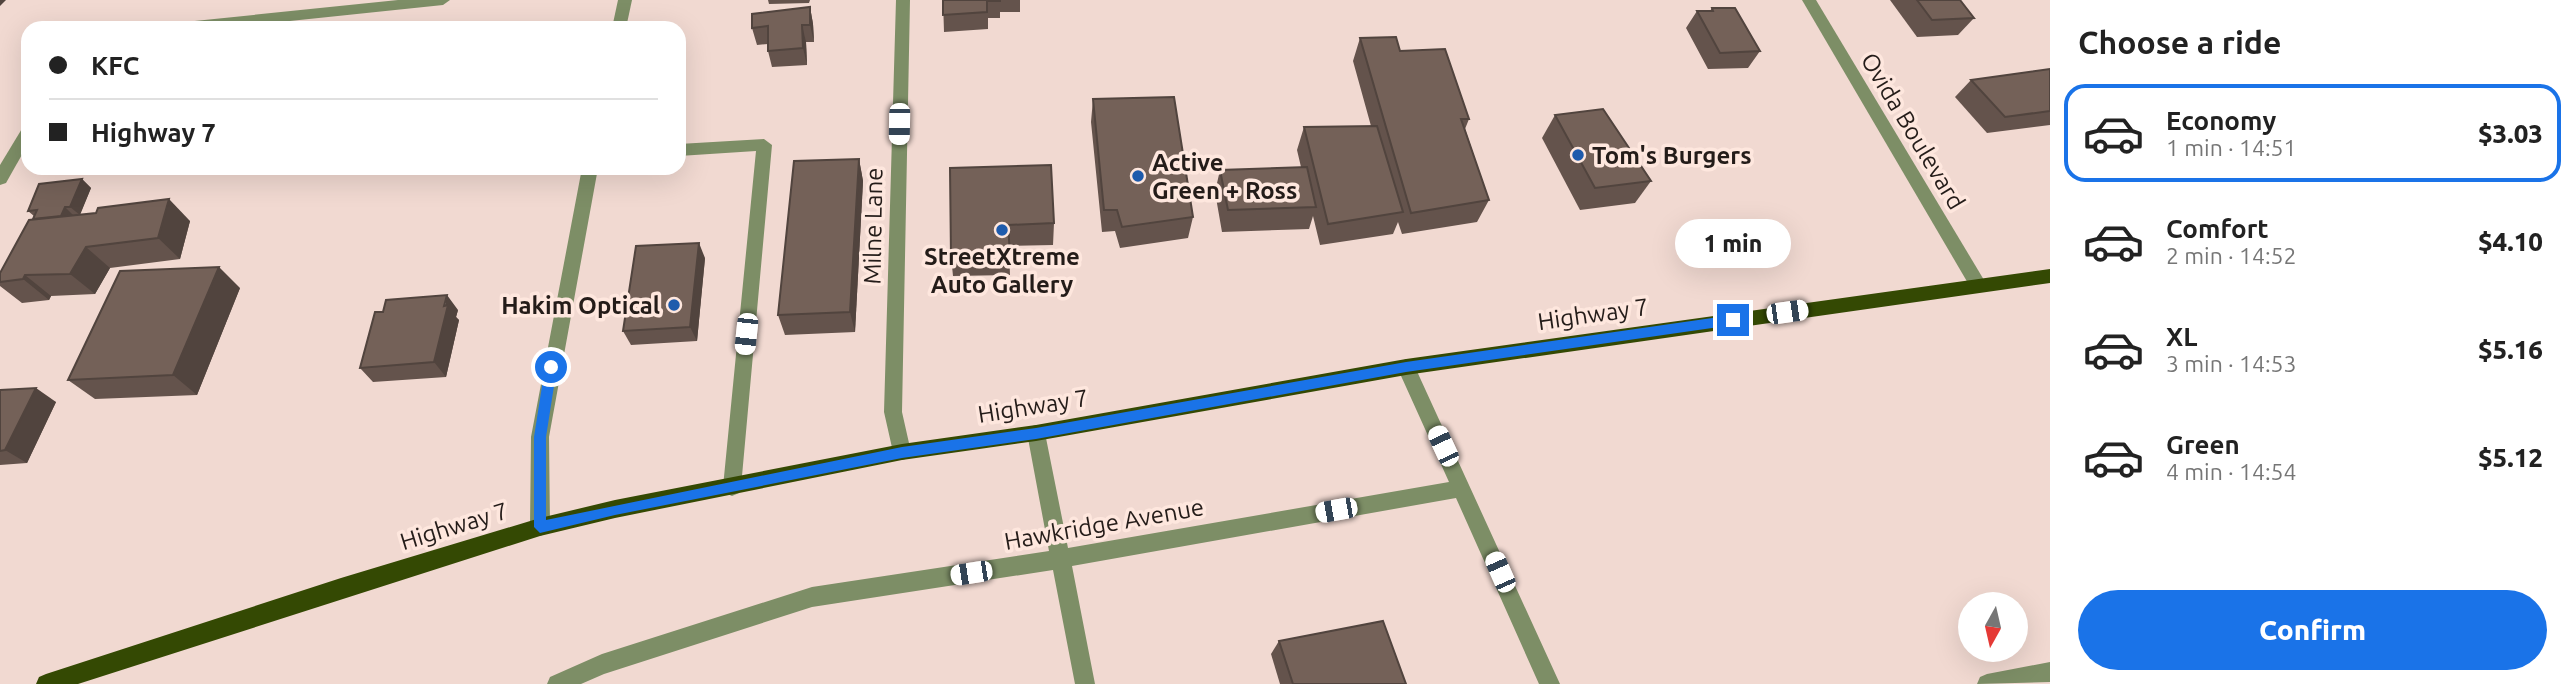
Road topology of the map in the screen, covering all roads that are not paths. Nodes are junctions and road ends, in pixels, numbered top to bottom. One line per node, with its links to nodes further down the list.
1 (443, 0): 5 (street)
2 (625, 0): 6 (street)
3 (904, 0): 15 (street, Milne Lane)
4 (1808, 0): 12 (street, Ovida Boulevard)
5 (242, 21)
6 (620, 21)
7 (21, 143): 10 (street)
8 (686, 150): 16 (street)
9 (589, 175): 18 (street)
10 (0, 179)
11 (2050, 276): 12 (main road, Highway 7)
12 (1978, 285): 13 (main road, Highway 7)
13 (1406, 367): 14 (main road, Highway 7); 17 (street)
14 (1036, 433): 15 (main road, Highway 7); 19 (street)
15 (902, 452): 16 (main road, Highway 7)
16 (732, 487): 18 (main road, Highway 7)
17 (1462, 488): 19 (street, Hawkridge Avenue); 24 (street)
18 (540, 527): 21 (main road, Highway 7)
19 (1061, 559): 22 (street, Hawkridge Avenue); 23 (street)
20 (2050, 672): 25 (street)
21 (46, 684)
22 (557, 684)
23 (1085, 684)
24 (1550, 684)
25 (1987, 684)

